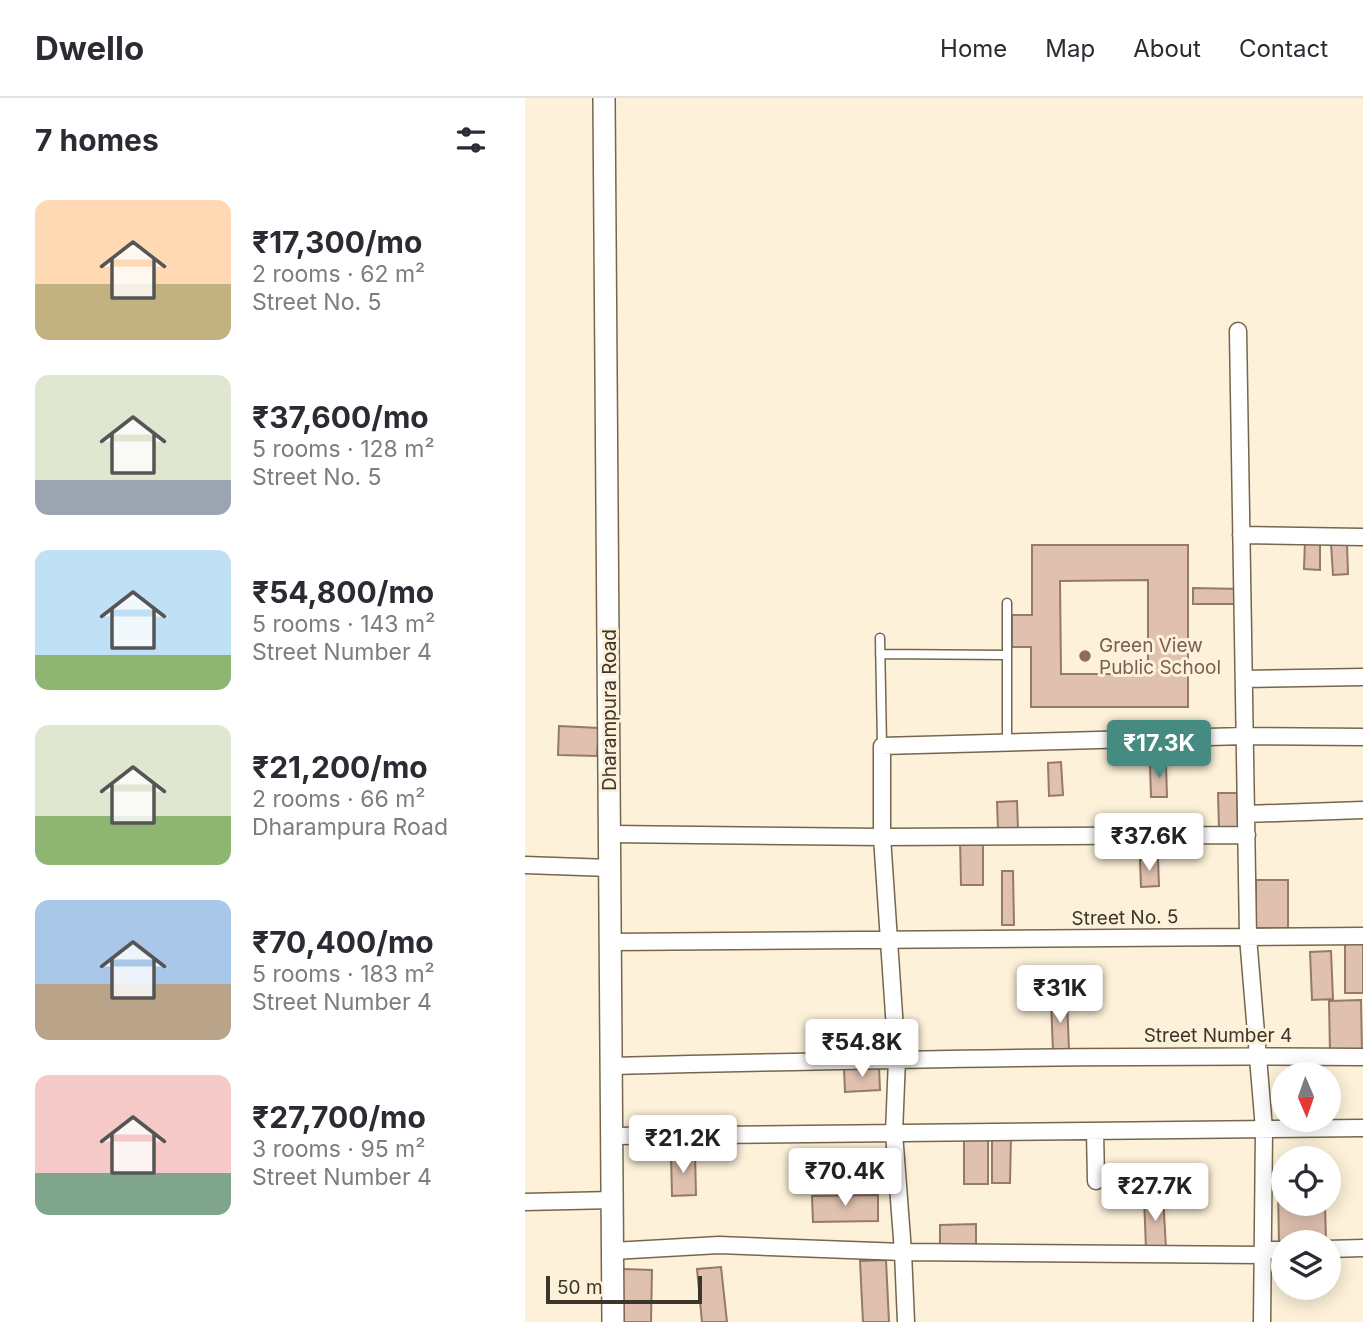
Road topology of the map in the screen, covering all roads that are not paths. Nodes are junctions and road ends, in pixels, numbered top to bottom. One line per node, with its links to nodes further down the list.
1 (604, 98): 17 (street, Dharampura Road)
2 (1238, 331): 3 (street)
3 (1241, 536): 4 (street); 10 (street)
4 (1363, 537)
5 (1007, 603): 8 (lane)
6 (880, 638): 7 (lane)
7 (880, 654): 8 (lane); 14 (lane)
8 (1007, 655): 13 (lane)
9 (1363, 677): 10 (street)
10 (1244, 679): 11 (street)
11 (1245, 736): 12 (street); 13 (street); 16 (street)
12 (1363, 737)
13 (1007, 742): 14 (street)
14 (882, 746): 19 (street)
15 (1363, 810): 16 (street)
16 (1246, 814): 18 (street)
17 (610, 834): 19 (street); 21 (street, Dharampura Road)
18 (1247, 835): 19 (street); 23 (street)
19 (882, 837): 24 (street)
20 (525, 865): 21 (street)
21 (610, 869): 25 (street, Dharampura Road)
22 (1363, 936): 23 (street, Street No. 5)
23 (1248, 937): 24 (street, Street No. 5); 26 (street)
24 (888, 941): 25 (street, Street No. 5); 28 (street)
25 (611, 942): 29 (street, Dharampura Road)
26 (1257, 1056): 27 (street, Street Number 4); 28 (street, Street Number 4); 31 (street)
27 (1363, 1057)
28 (897, 1059): 29 (street, Street Number 4); 33 (street)
29 (612, 1066): 34 (street, Dharampura Road)
30 (1363, 1128): 31 (street)
31 (1264, 1129): 32 (street); 43 (street)
32 (1095, 1130): 33 (street); 35 (street)
33 (894, 1133): 34 (street); 41 (street)
34 (612, 1136): 36 (street, Dharampura Road)
35 (1096, 1181)
36 (613, 1200): 37 (street); 40 (street, Dharampura Road)
37 (525, 1202)
38 (1363, 1248): 39 (street)
39 (1341, 1249)
40 (613, 1251): 41 (street); 44 (street, Dharampura Road)
41 (903, 1252): 43 (street); 45 (street)
42 (1271, 1252): 43 (street)
43 (1263, 1253): 46 (street)
44 (613, 1322)
45 (907, 1322)
46 (1262, 1322)

